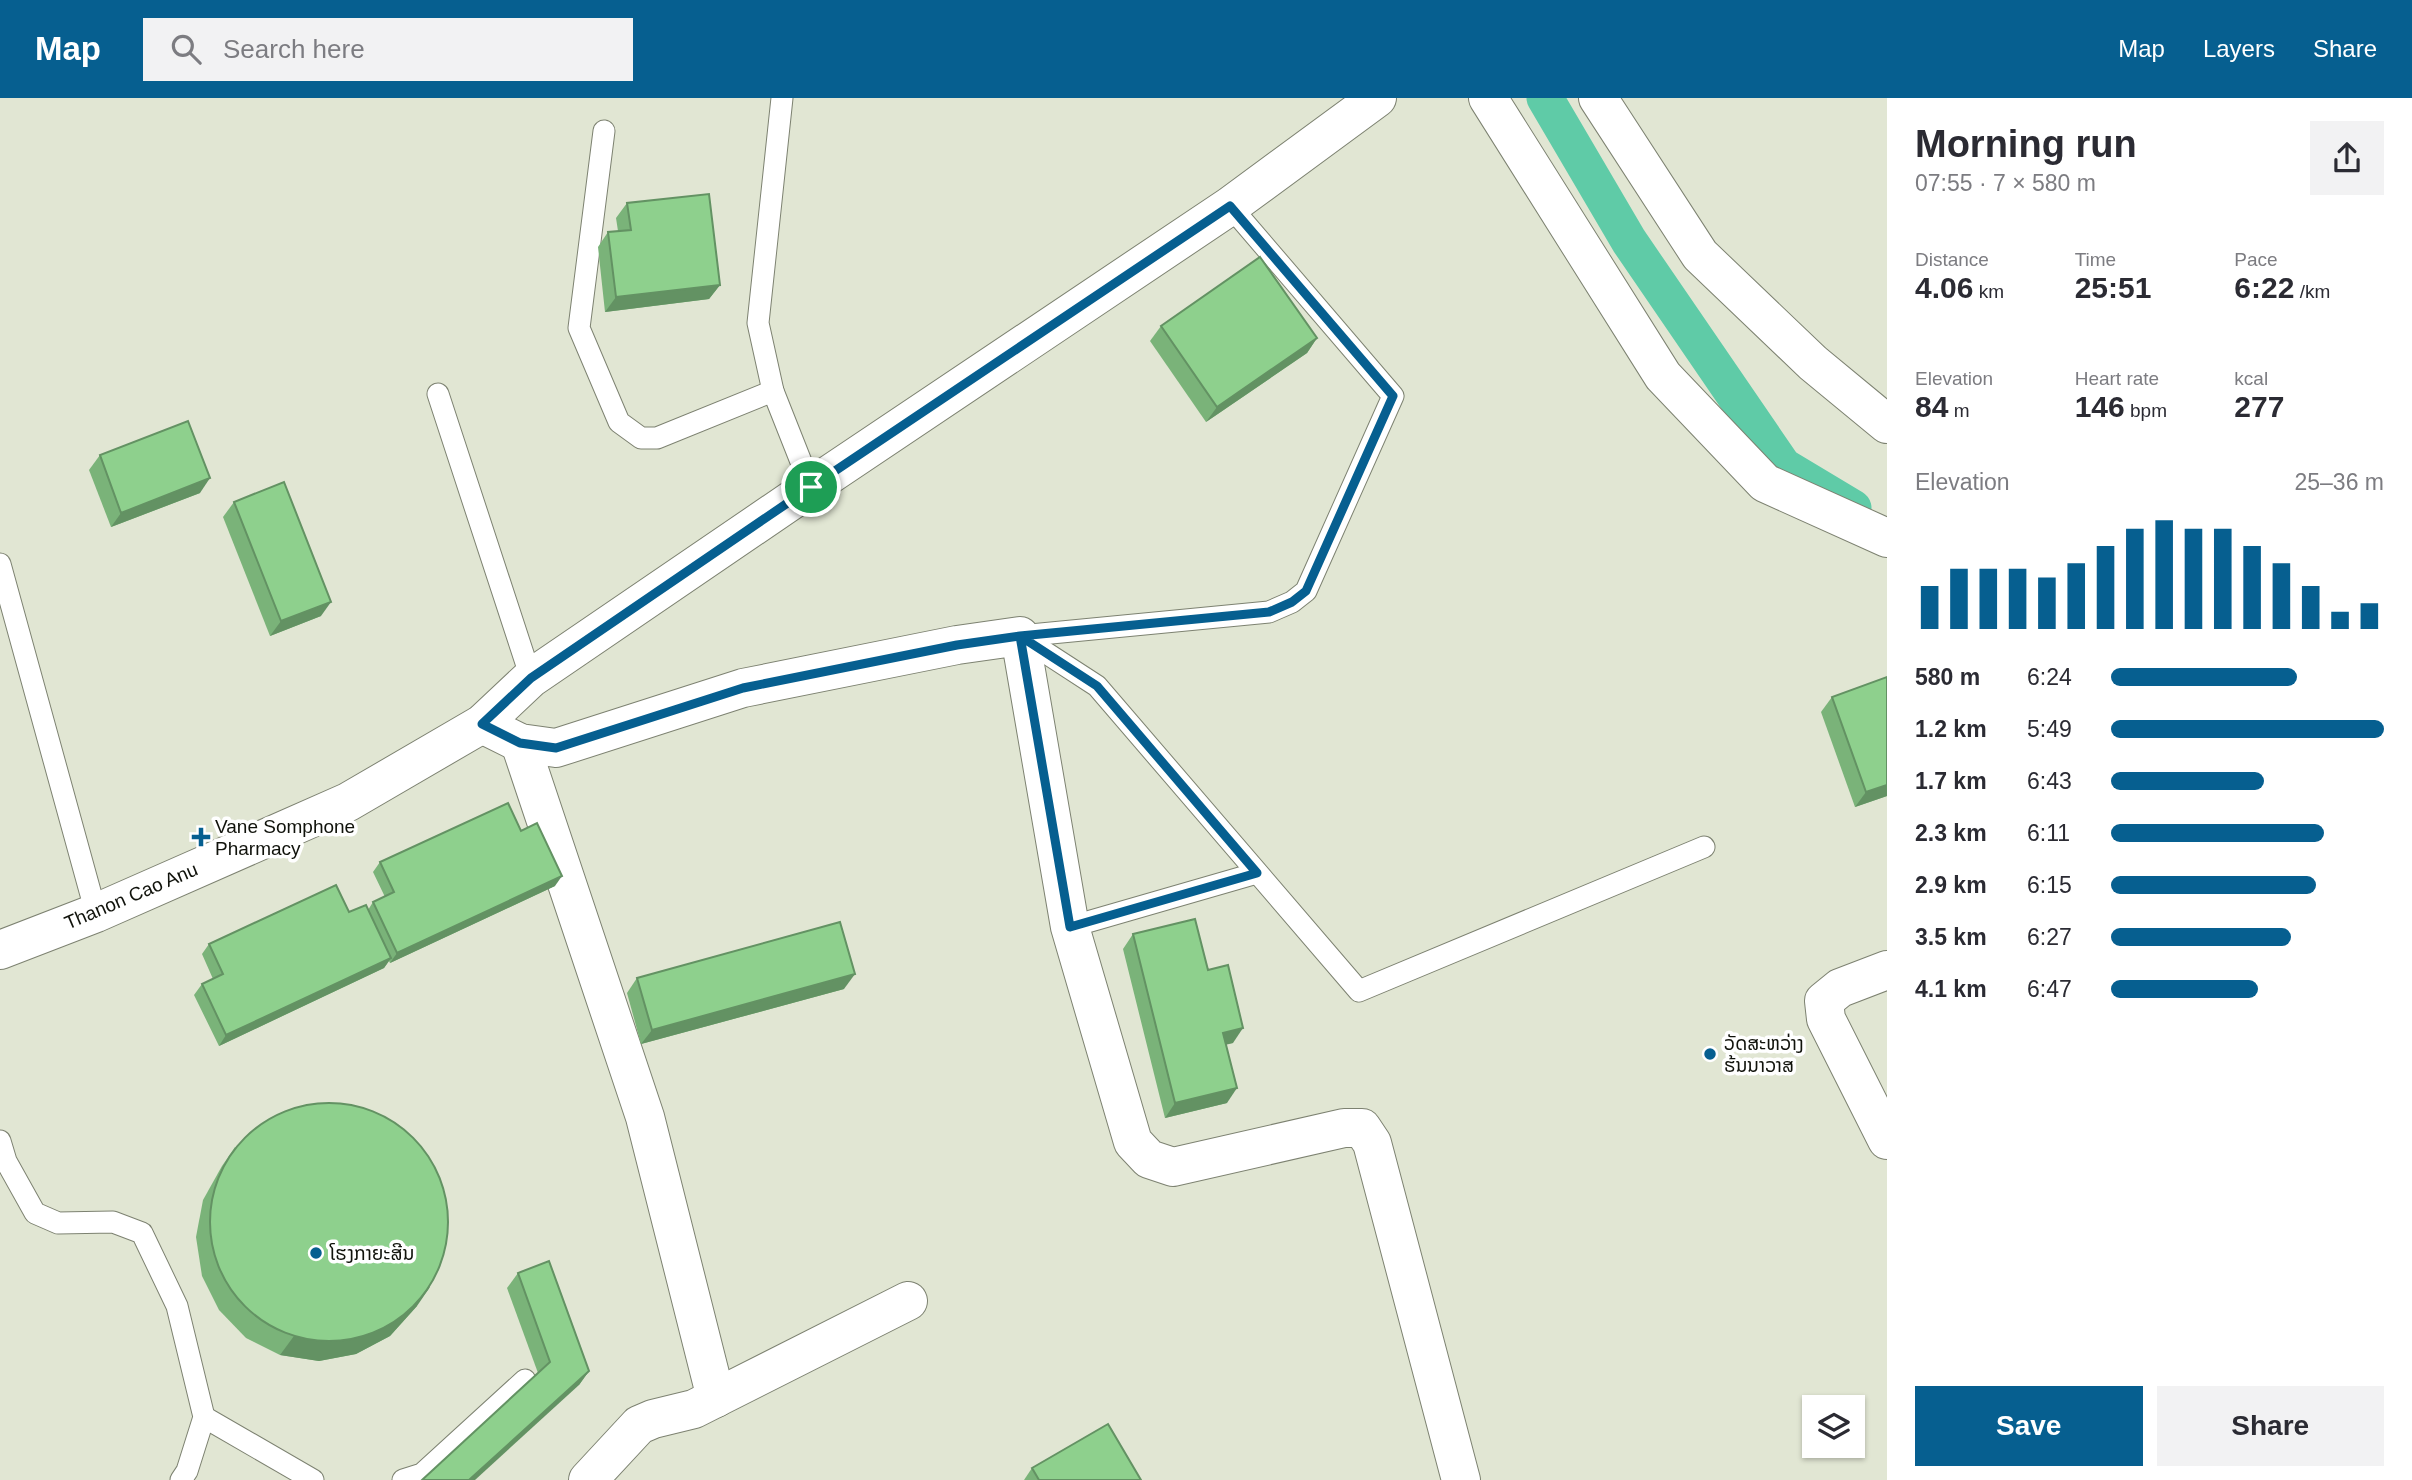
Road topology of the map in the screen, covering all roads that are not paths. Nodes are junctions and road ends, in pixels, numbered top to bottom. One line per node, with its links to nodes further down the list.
1 (782, 98): 7 (lane)
2 (1377, 98): 6 (street, Thanon Cao Anu)
3 (1488, 98): 11 (street)
4 (1598, 98): 9 (street)
5 (604, 131): 7 (lane)
6 (1230, 206): 10 (street, Thanon Cao Anu); 13 (lane)
7 (773, 391): 10 (lane)
8 (438, 394): 14 (lane)
9 (1887, 424)
10 (811, 487): 14 (street, Thanon Cao Anu)
11 (1887, 538)
12 (0, 564): 19 (lane)
13 (1020, 636): 16 (street); 18 (lane); 20 (street)
14 (531, 678): 15 (street, Thanon Cao Anu)
15 (482, 724): 16 (street); 19 (street, Thanon Cao Anu)
16 (520, 743): 27 (street)
17 (1703, 846): 18 (lane)
18 (1257, 873): 20 (lane)
19 (96, 913): 21 (street, Thanon Cao Anu)
20 (1070, 927): 33 (street)
21 (0, 950)
22 (1887, 970): 23 (street)
23 (1887, 1140)
24 (0, 1141): 28 (lane)
25 (908, 1301): 27 (street)
26 (525, 1380): 31 (lane)
27 (716, 1398): 32 (street)
28 (204, 1417): 29 (lane); 30 (lane)
29 (181, 1480)
30 (313, 1480)
31 (403, 1480)
32 (588, 1480)
33 (1461, 1480)

